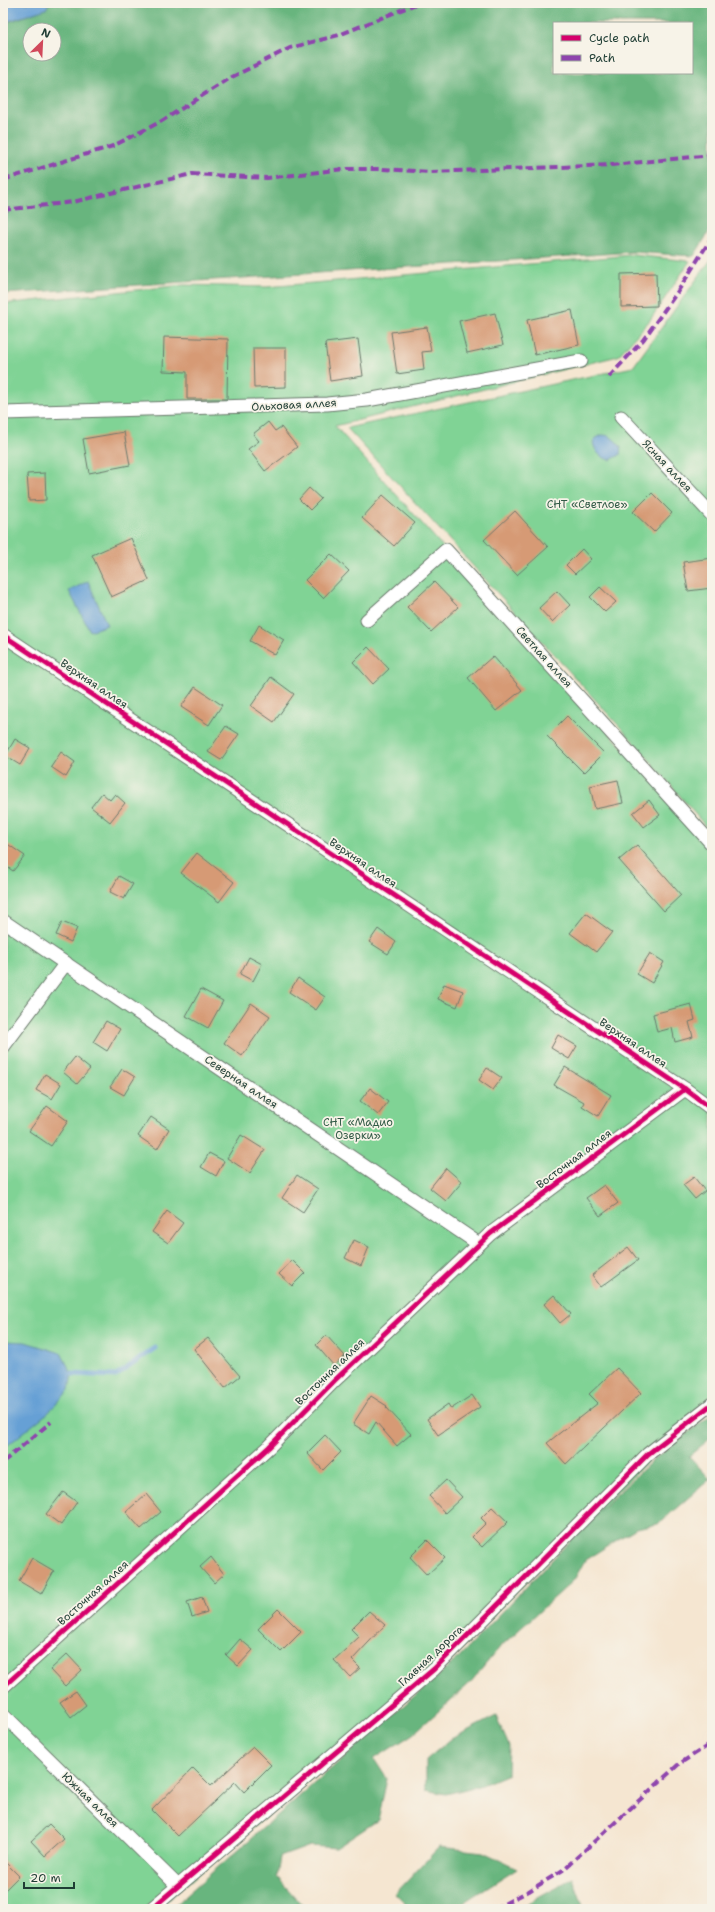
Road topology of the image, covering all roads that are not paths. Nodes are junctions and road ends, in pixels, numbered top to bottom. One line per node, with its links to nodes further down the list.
1 (581, 361): 2 (street, Ольховая аллея)
2 (3, 413)
3 (621, 417): 4 (street, Ясная аллея)
4 (712, 515)
5 (367, 620): 7 (street, Светлая аллея)
6 (3, 635): 11 (street, Верхняя аллея)
7 (712, 844)
8 (3, 921): 9 (street, Северная аллея)
9 (66, 963): 10 (street); 13 (street, Северная аллея)
10 (3, 1047)
11 (685, 1089): 12 (street, Верхняя аллея); 13 (street, Восточная аллея)
12 (712, 1109)
13 (479, 1244): 15 (street, Восточная аллея)
14 (712, 1404): 17 (street, Главная дорога)
15 (3, 1687)
16 (3, 1714): 17 (street, Южная аллея)
17 (178, 1886): 18 (street, Главная дорога)
18 (151, 1909)

